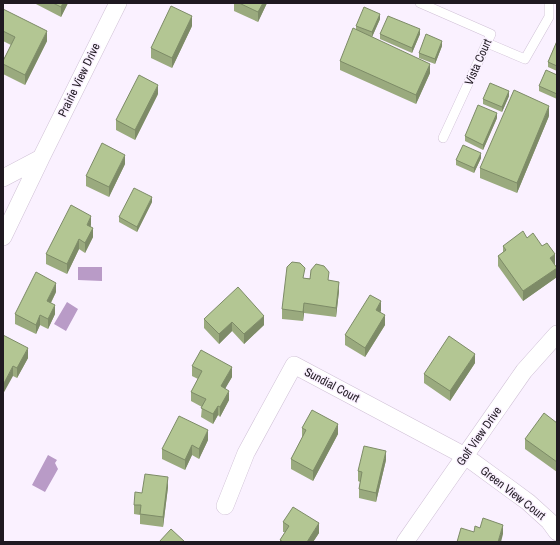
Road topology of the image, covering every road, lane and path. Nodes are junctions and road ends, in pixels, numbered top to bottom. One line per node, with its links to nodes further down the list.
1 (118, 3): 6 (street, Prairie View Drive)
2 (420, 3): 4 (lane, Vista Court)
3 (549, 3): 4 (lane)
4 (487, 44): 5 (lane, Vista Court)
5 (444, 138)
6 (41, 158): 7 (street); 8 (street, Prairie View Drive)
7 (3, 178)
8 (3, 237)
9 (557, 334): 10 (street, Golf View Drive)
10 (465, 456): 11 (street, Sundial Court); 12 (street, Green View Court); 13 (street, Golf View Drive)
11 (225, 506)
12 (557, 532)
13 (405, 542)

